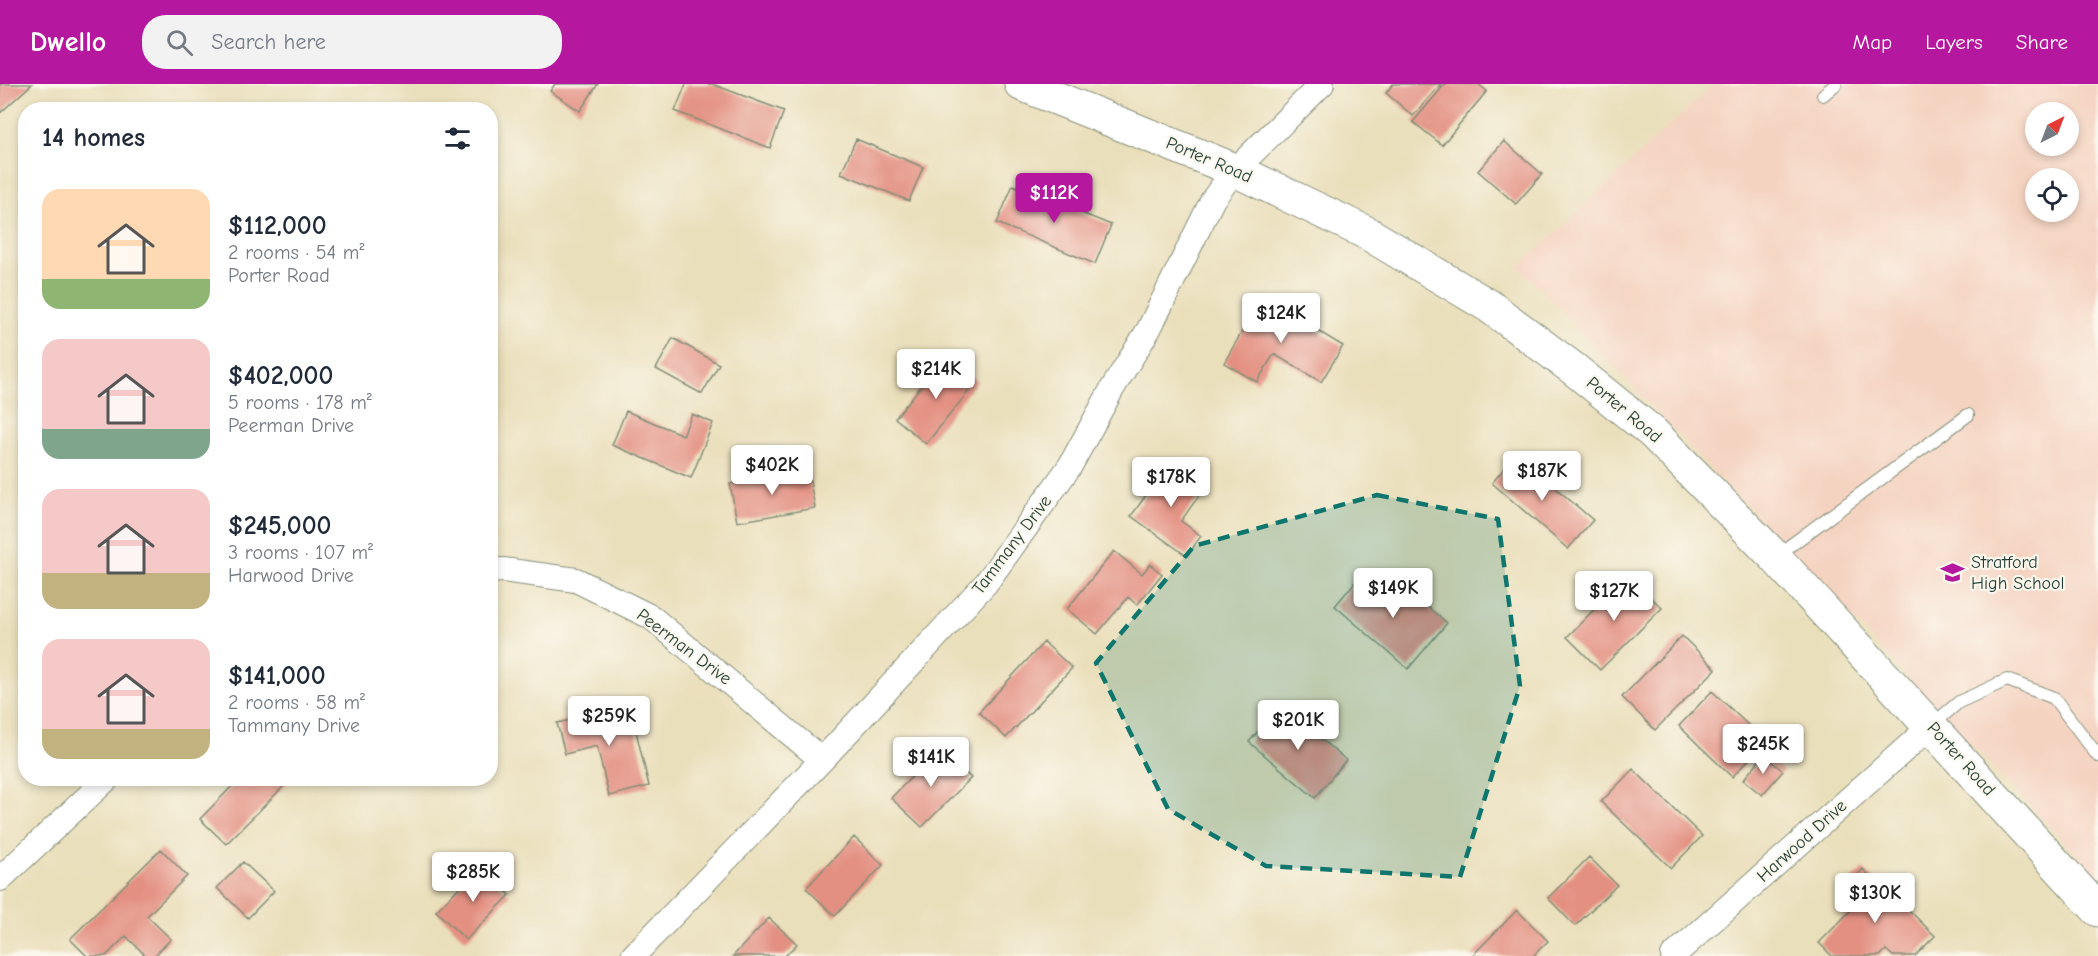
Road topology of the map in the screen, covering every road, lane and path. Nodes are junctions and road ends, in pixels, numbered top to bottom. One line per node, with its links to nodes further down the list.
1 (1021, 84): 5 (street, Porter Road)
2 (1322, 84): 5 (street, Tammany Drive)
3 (1836, 84): 4 (lane)
4 (1823, 95)
5 (1235, 170): 7 (street, Porter Road); 11 (street, Tammany Drive)
6 (1968, 415): 7 (lane)
7 (1775, 557): 9 (street, Porter Road)
8 (498, 570): 11 (street, Peerman Drive)
9 (1931, 726): 10 (lane); 14 (street, Porter Road); 16 (street, Harwood Drive)
10 (2098, 756)
11 (822, 760): 15 (street, Tammany Drive)
12 (99, 786): 13 (street)
13 (0, 879)
14 (2098, 909)
15 (633, 956)
16 (1673, 956)

